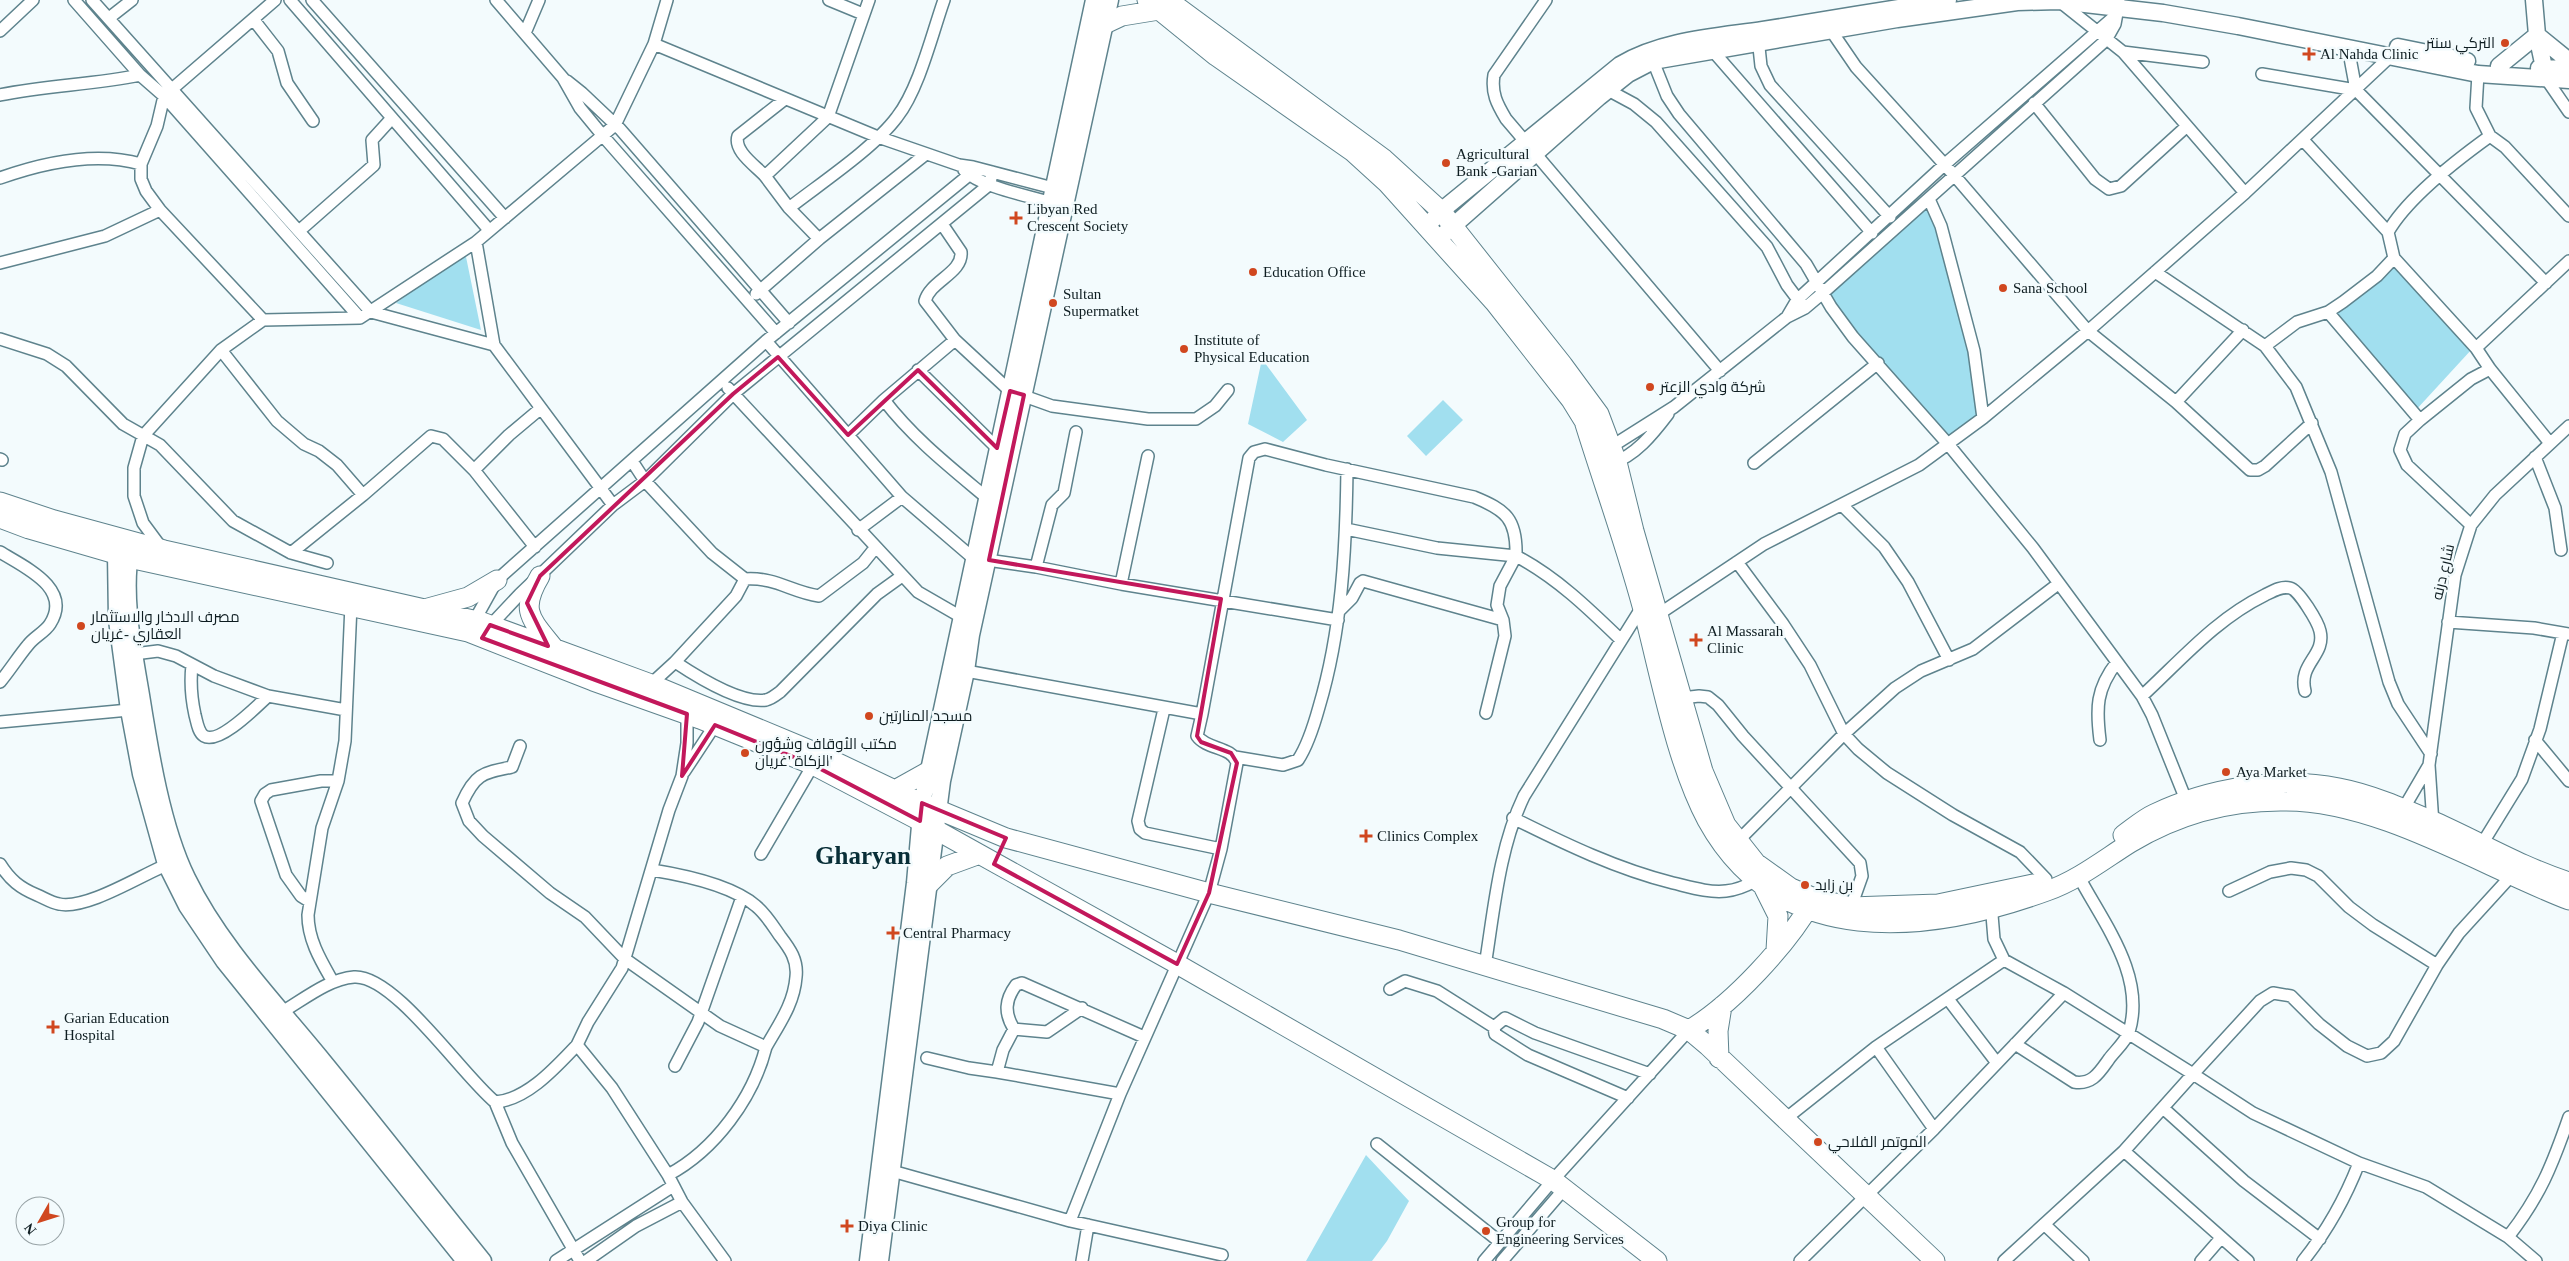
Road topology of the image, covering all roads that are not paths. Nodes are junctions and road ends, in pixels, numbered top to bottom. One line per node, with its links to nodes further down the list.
1 (33, 0): 28 (street)
2 (74, 0): 47 (street)
3 (92, 0): 24 (street)
4 (132, 0): 24 (street)
5 (275, 0): 25 (street)
6 (290, 0): 59 (street)
7 (312, 0): 86 (street)
8 (496, 0): 30 (street)
9 (539, 0): 30 (street)
10 (667, 0): 34 (street)
11 (829, 0): 23 (street)
12 (869, 0): 23 (street)
13 (944, 0): 65 (street)
14 (1094, 0): 79 (main road)
15 (1110, 0): 26 (main road)
16 (1546, 0): 67 (street)
17 (1948, 0): 27 (main road)
18 (2148, 0): 38 (main road)
19 (2534, 0): 31 (main road)
20 (2059, 1): 22 (main road); 27 (main road); 29 (street)
21 (1158, 3): 26 (main road); 56 (main road)
22 (2117, 8): 29 (street); 33 (street); 35 (main road)
23 (863, 14): 58 (street)
24 (109, 18): 52 (street)
25 (253, 19): 52 (street); 60 (street)
26 (1104, 24): 127 (main road)
27 (1828, 25): 32 (main road); 70 (street)
28 (0, 31)
29 (2097, 32): 33 (street); 70 (street)
30 (525, 33): 48 (street)
31 (2537, 35): 40 (main road); 42 (main road); 46 (main road)
32 (1758, 37): 36 (main road); 39 (main road); 85 (street)
33 (2106, 40): 37 (street); 55 (street)
34 (654, 44): 54 (street); 61 (street)
35 (2348, 47): 38 (main road); 51 (street)
36 (1712, 50): 39 (main road); 93 (street)
37 (2123, 52): 41 (street); 62 (street)
38 (2394, 52): 42 (main road); 45 (main road); 51 (street)
39 (1651, 56): 50 (main road); 67 (main road); 101 (street)
40 (2569, 61)
41 (2203, 62)
42 (2499, 66): 46 (main road)
43 (2569, 69): 46 (main road)
44 (2262, 74): 51 (street)
45 (2478, 74): 46 (main road); 64 (street)
46 (2545, 74): 49 (main road); 57 (street)
47 (140, 75): 52 (street); 53 (street)
48 (563, 78): 61 (street); 63 (street)
49 (2569, 80)
50 (1608, 90): 67 (main road); 104 (street)
51 (2356, 90): 66 (street); 75 (street)
52 (168, 93): 69 (street); 90 (street); 107 (street)
53 (0, 95)
54 (785, 99): 58 (street); 74 (street)
55 (2034, 103): 62 (street); 73 (street)
56 (1297, 105): 83 (main road); 91 (main road)
57 (2569, 112)
58 (828, 117): 65 (street); 74 (street)
59 (392, 118): 89 (street); 90 (street)
60 (313, 121)
61 (615, 125): 63 (street); 102 (street)
62 (2187, 126): 78 (street)
63 (603, 136): 86 (street); 103 (street)
64 (2490, 136): 75 (street); 84 (street)
65 (878, 137): 68 (street); 81 (street)
66 (2303, 140): 78 (street); 92 (street)
67 (1531, 147): 83 (main road); 88 (main road); 124 (street)
68 (926, 154): 71 (street); 94 (street)
69 (141, 164): 76 (street); 82 (street)
70 (1944, 165): 73 (street); 85 (street)
71 (971, 171): 72 (street); 77 (street); 109 (street)
72 (992, 172): 77 (street); 79 (street)
73 (1954, 175): 80 (street); 111 (street)
74 (765, 176): 81 (street)
75 (2439, 177): 92 (street); 100 (street)
76 (0, 178)
77 (990, 184): 79 (street); 87 (street)
78 (2245, 193): 99 (street)
79 (1051, 195): 127 (main road)
80 (1929, 199): 101 (street); 133 (street)
81 (789, 208): 94 (street)
82 (160, 210): 98 (street); 108 (street)
83 (1441, 211): 88 (main road); 91 (main road)
84 (2569, 216)
85 (1890, 217): 93 (street)
86 (504, 218): 89 (street)
87 (942, 224): 114 (street); 120 (street)
88 (1453, 226): 91 (main road); 143 (main road)
89 (489, 230): 95 (street)
90 (299, 231): 105 (street)
91 (1433, 232): 147 (main road)
92 (2388, 232): 96 (street)
93 (1872, 233): 101 (street)
94 (819, 239): 102 (street)
95 (476, 242): 105 (street); 116 (street)
96 (2394, 258): 106 (street); 118 (street)
97 (2569, 261): 100 (street)
98 (0, 263)
99 (2155, 272): 110 (street); 111 (street)
100 (2546, 283): 118 (street)
101 (1821, 287): 104 (street); 121 (street)
102 (761, 290): 103 (street); 109 (street)
103 (747, 301): 112 (street)
104 (1801, 304): 124 (street)
105 (371, 312): 107 (street); 116 (street)
106 (2328, 312): 117 (street); 134 (street)
107 (360, 318): 108 (street)
108 (263, 320): 119 (street)
109 (789, 323): 112 (street)
110 (2244, 330): 117 (street); 130 (street)
111 (2088, 331): 130 (street); 133 (street)
112 (776, 333): 115 (street)
113 (0, 339): 139 (street)
114 (955, 340): 123 (street); 127 (street)
115 (766, 341): 120 (street); 125 (street)
116 (494, 345): 132 (street)
117 (2265, 346): 135 (street)
118 (2476, 348): 122 (street)
119 (221, 350): 139 (street); 153 (street)
120 (778, 357): 128 (street); 138 (street)
121 (1878, 363): 141 (street); 148 (street)
122 (2490, 369): 134 (street); 140 (street)
123 (918, 370): 129 (street); 142 (street)
124 (1720, 371): 131 (street)
125 (722, 381): 128 (street); 146 (street)
126 (1228, 390): 127 (street)
127 (1017, 393): 142 (main road); 171 (main road)
128 (733, 394): 151 (street); 162 (street)
129 (884, 400): 138 (street); 155 (street)
130 (2176, 402): 135 (street)
131 (1674, 407): 143 (street); 143 (street)
132 (540, 409): 150 (street); 152 (street)
133 (1983, 418): 141 (street)
134 (2420, 420): 160 (street)
135 (2312, 423): 218 (street)
136 (2569, 426): 140 (street, شارع درنه)
137 (1076, 432): 174 (street)
138 (848, 434): 154 (street)
139 (144, 436): 166 (street); 169 (street)
140 (2549, 442): 145 (street, شارع درنه)
141 (1948, 444): 158 (street); 180 (street)
142 (997, 448): 155 (main road)
143 (1615, 454): 147 (street); 147 (street); 184 (main road)
144 (1148, 456): 179 (street)
145 (2536, 457): 160 (street, شارع درنه); 167 (street)
146 (632, 462): 151 (street); 152 (street)
147 (1597, 462): 184 (main road)
148 (1754, 463)
149 (1347, 469): 161 (street); 170 (street); 181 (street)
150 (474, 470): 153 (street); 163 (street)
151 (645, 481): 157 (street); 177 (street)
152 (600, 489): 157 (street); 163 (street)
153 (363, 495): 169 (street)
154 (902, 497): 162 (street); 171 (street)
155 (986, 498): 171 (main road)
156 (0, 502): 164 (main road)
157 (613, 505): 175 (street)
158 (1842, 505): 172 (street); 194 (street)
159 (0, 518): 164 (main road)
160 (2471, 525): 187 (street, شارع درنه)
161 (1346, 529): 170 (street); 185 (street)
162 (858, 530): 165 (street)
163 (535, 547): 178 (street)
164 (124, 548): 166 (main road); 182 (main road); 193 (main road); 206 (main road)
165 (875, 548): 176 (street); 177 (street)
166 (164, 550): 183 (main road)
167 (2561, 550)
168 (0, 552): 199 (street)
169 (291, 553): 173 (street)
170 (1516, 556): 186 (street); 191 (street)
171 (981, 559): 174 (street); 188 (main road)
172 (1737, 562): 184 (street); 213 (street)
173 (327, 563)
174 (1036, 567): 179 (street)
175 (540, 576): 189 (street); 192 (main road)
176 (902, 576): 188 (street); 195 (street)
177 (745, 579): 195 (street)
178 (497, 580): 183 (main road); 189 (street)
179 (1120, 584): 181 (street)
180 (2058, 584): 194 (street); 196 (street)
181 (1221, 599): 185 (street); 210 (street)
182 (351, 605): 189 (main road); 207 (street)
183 (428, 608): 189 (main road)
184 (1651, 610): 191 (street); 204 (main road); 247 (main road)
185 (1338, 616): 186 (street); 217 (street)
186 (1503, 620): 208 (street)
187 (2448, 622): 190 (street); 218 (street, شارع درنه)
188 (965, 628): 198 (main road); 220 (main road)
189 (479, 629): 192 (main road); 209 (main road)
190 (2566, 634): 215 (street)
191 (1620, 639): 229 (street)
192 (555, 649): 200 (main road)
193 (134, 654): 197 (street); 238 (main road)
194 (1949, 660): 213 (street)
195 (675, 662): 200 (street)
196 (2117, 662): 203 (street); 214 (street)
197 (192, 665): 202 (street); 202 (street)
198 (966, 671): 205 (street); 227 (main road)
199 (0, 682)
200 (651, 684): 225 (main road)
201 (2305, 690): 203 (street)
202 (268, 696): 207 (street)
203 (2142, 696): 226 (street)
204 (1682, 698): 224 (street); 233 (main road)
205 (1164, 709): 210 (street); 235 (street)
206 (129, 710): 211 (street); 238 (main road)
207 (346, 710): 222 (street)
208 (1486, 713)
209 (687, 714): 212 (main road); 221 (street)
210 (1202, 714): 217 (street)
211 (0, 722)
212 (715, 725): 219 (main road); 221 (street)
213 (1844, 734): 224 (street); 244 (street)
214 (2100, 740)
215 (2535, 740): 223 (street); 234 (street)
216 (520, 746): 257 (street)
217 (1236, 757): 235 (street)
218 (2430, 759): 228 (street, شارع درنه); 230 (street, شارع درنه)
219 (813, 765): 227 (main road); 236 (street)
220 (929, 771): 225 (main road); 227 (main road)
221 (682, 776): 241 (street)
222 (338, 781): 253 (street); 253 (street)
223 (2569, 781)
224 (1791, 787): 233 (street); 255 (street)
225 (895, 790): 227 (main road)
226 (2186, 800): 228 (main road); 244 (main road)
227 (929, 816): 231 (main road); 237 (main road); 246 (main road); 317 (main road)
228 (2398, 817): 230 (main road); 232 (main road); 243 (main road)
229 (1513, 818): 247 (street); 261 (street)
230 (2434, 822): 232 (street, شارع درنه); 234 (main road)
231 (1006, 838): 240 (main road); 249 (main road)
232 (2432, 841): 242 (main road)
233 (1738, 842): 252 (main road)
234 (2482, 844): 245 (main road)
235 (1221, 849): 249 (street)
236 (761, 854)
237 (977, 854): 240 (main road); 246 (main road)
238 (173, 862): 239 (street); 268 (main road); 286 (main road)
239 (0, 864)
240 (994, 864): 259 (main road)
241 (652, 870): 250 (street); 257 (street)
242 (2511, 876): 251 (main road); 260 (street)
243 (2079, 877): 254 (main road); 273 (street)
244 (2046, 879): 254 (main road)
245 (2569, 882)
246 (929, 884): 297 (main road)
247 (1760, 885): 252 (main road); 256 (main road)
248 (2228, 892): 260 (street)
249 (1208, 893): 259 (street); 261 (main road)
250 (742, 898): 269 (street); 277 (street)
251 (2569, 900)
252 (1804, 901): 255 (main road); 256 (main road)
253 (309, 902): 262 (street)
254 (1991, 902): 255 (main road); 258 (street)
255 (1848, 914): 256 (main road)
256 (1777, 948): 266 (main road)
257 (625, 958): 269 (street); 276 (street)
258 (2004, 960): 264 (street); 265 (street)
259 (1177, 964): 274 (street); 299 (main road)
260 (2437, 965): 285 (street)
261 (1485, 966): 272 (main road)
262 (333, 982): 268 (street); 289 (street)
263 (1390, 989): 270 (street)
264 (2064, 993): 273 (street); 275 (street)
265 (1948, 999): 278 (street); 281 (street)
266 (1722, 1006): 272 (main road); 280 (main road)
267 (1082, 1008): 271 (street); 271 (street); 274 (street)
268 (282, 1012): 286 (main road)
269 (702, 1012): 277 (street); 282 (street)
270 (1494, 1026): 284 (street); 288 (street)
271 (1014, 1029): 283 (street)
272 (1689, 1030): 280 (main road); 284 (street)
273 (2128, 1033): 275 (street); 285 (street)
274 (1144, 1037): 287 (street)
275 (2015, 1044): 281 (street)
276 (577, 1045): 289 (street); 298 (street)
277 (766, 1047): 298 (street)
278 (1876, 1047): 292 (street); 293 (street)
279 (927, 1058): 283 (street)
280 (1719, 1058): 292 (main road)
281 (1997, 1063): 293 (street)
282 (675, 1066)
283 (997, 1072): 287 (street)
284 (1650, 1074): 288 (street)
285 (2193, 1074): 290 (street); 296 (street)
286 (341, 1094): 311 (main road); 312 (main road)
287 (1120, 1094): 302 (street)
288 (1628, 1098): 299 (street)
289 (495, 1102): 309 (street)
290 (2163, 1108): 295 (street); 307 (street)
291 (2569, 1117): 305 (street)
292 (1784, 1120): 300 (main road)
293 (1934, 1129): 300 (street)
294 (1377, 1144): 308 (street)
295 (2124, 1151): 303 (street); 306 (street)
296 (2359, 1163): 305 (street); 307 (street)
297 (892, 1171): 302 (street); 318 (main road)
298 (670, 1180): 301 (street); 309 (street)
299 (1559, 1184): 308 (street); 321 (street); 322 (main road)
300 (1864, 1196): 323 (street); 324 (main road)
301 (682, 1202): 315 (street); 316 (street)
302 (1070, 1221): 304 (street)
303 (2044, 1224): 325 (street); 326 (street)
304 (1088, 1225): 310 (street); 319 (street)
305 (2508, 1237): 330 (street)
306 (2222, 1238): 327 (street); 328 (street)
307 (2320, 1239): 329 (street)
308 (1500, 1242): 320 (street)
309 (573, 1251): 313 (street); 314 (street)
310 (1222, 1254)
311 (465, 1261)
312 (483, 1261)
313 (556, 1261)
314 (580, 1261)
315 (586, 1261)
316 (725, 1261)
317 (868, 1261)
318 (880, 1261)
319 (1082, 1261)
320 (1484, 1261)
321 (1502, 1261)
322 (1658, 1261)
323 (1800, 1261)
324 (1935, 1261)
325 (2004, 1261)
326 (2084, 1261)
327 (2201, 1261)
328 (2248, 1261)
329 (2303, 1261)
330 (2536, 1261)

